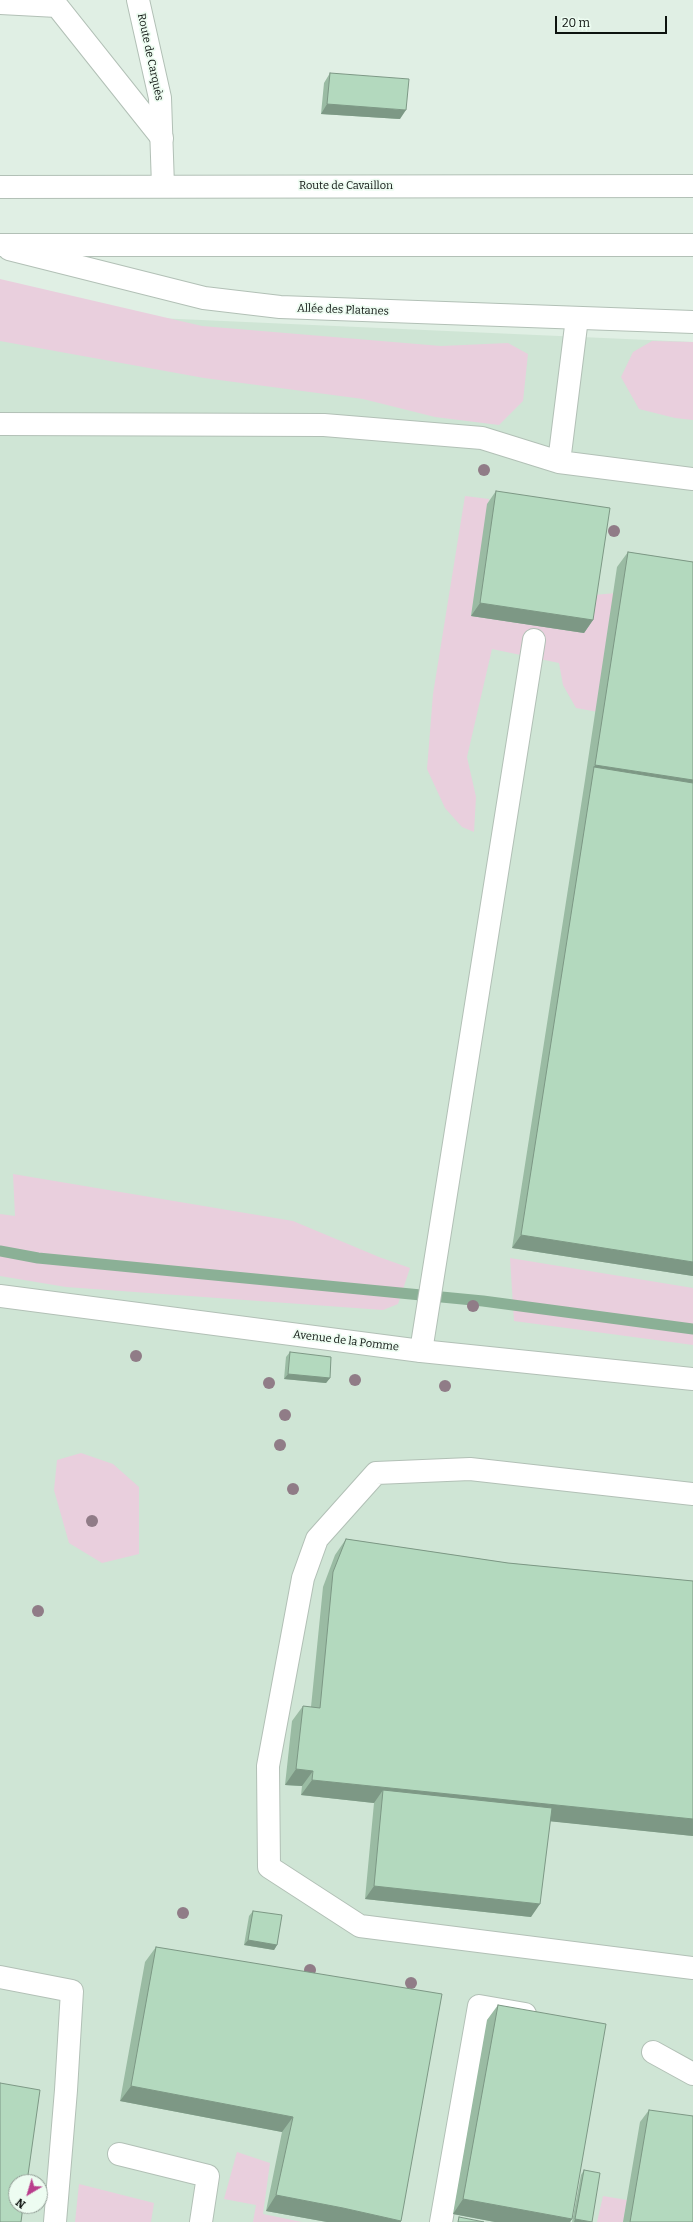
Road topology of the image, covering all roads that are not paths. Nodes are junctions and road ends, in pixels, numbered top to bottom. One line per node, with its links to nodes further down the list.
1 (138, 0): 3 (street, Route de Carquès)
2 (0, 3): 3 (street)
3 (162, 138): 4 (street, Route de Carquès)
4 (163, 186): 5 (street, Route de Cavaillon); 6 (street, Route de Cavaillon)
5 (693, 186)
6 (0, 187)
7 (693, 245): 8 (street)
8 (0, 246): 9 (street, Allée des Platanes)
9 (577, 318): 10 (street, Allée des Platanes); 12 (street)
10 (693, 322)
11 (0, 424): 12 (street)
12 (559, 462): 13 (street)
13 (693, 479)
14 (534, 640): 16 (street)
15 (0, 1296): 16 (street, Avenue de la Pomme)
16 (421, 1351): 17 (street, Avenue de la Pomme)
17 (693, 1379)
18 (693, 1494): 19 (street)
19 (693, 1968)
20 (0, 1977): 25 (street)
21 (546, 2018): 27 (street)
22 (653, 2052): 23 (street)
23 (693, 2074)
24 (119, 2154): 26 (street)
25 (55, 2222)
26 (201, 2222)
27 (441, 2222)

